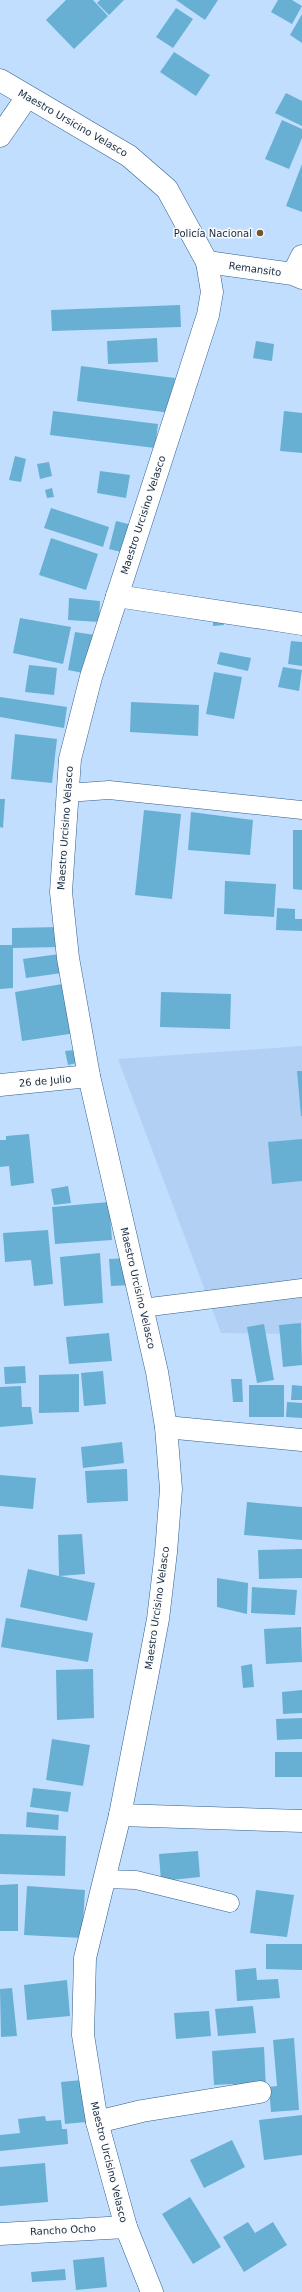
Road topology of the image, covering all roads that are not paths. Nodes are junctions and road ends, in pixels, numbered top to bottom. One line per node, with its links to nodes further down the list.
1 (0, 80): 2 (street, Maestro Ursicino Velasco)
2 (27, 97): 3 (street); 4 (street, Maestro Ursicino Velasco)
3 (0, 136)
4 (207, 262): 5 (street, Remansito); 6 (street, Maestro Ursicino Velasco)
5 (299, 269)
6 (212, 292): 7 (street, Maestro Urcisino Velasco)
7 (117, 596): 8 (street); 9 (street, Maestro Urcisino Velasco)
8 (302, 624)
9 (67, 793): 10 (lane); 11 (street, Maestro Urcisino Velasco)
10 (302, 810)
11 (89, 1076): 12 (street, 26 de Julio); 14 (street, Maestro Urcisino Velasco)
12 (0, 1085)
13 (302, 1288): 14 (lane)
14 (142, 1308): 15 (street, Maestro Urcisino Velasco)
15 (166, 1427): 16 (street); 17 (street, Maestro Urcisino Velasco)
16 (302, 1440)
17 (120, 1815): 18 (street); 19 (street, Maestro Urcisino Velasco)
18 (302, 1821)
19 (104, 1879): 20 (lane); 22 (street, Maestro Urcisino Velasco)
20 (230, 1903)
21 (260, 2092): 22 (street)
22 (97, 2122): 23 (street, Maestro Urcisino Velasco)
23 (126, 2227): 24 (street, Rancho Ocho); 25 (street, Maestro Urcisino Velasco)
24 (0, 2234)
25 (152, 2292)

